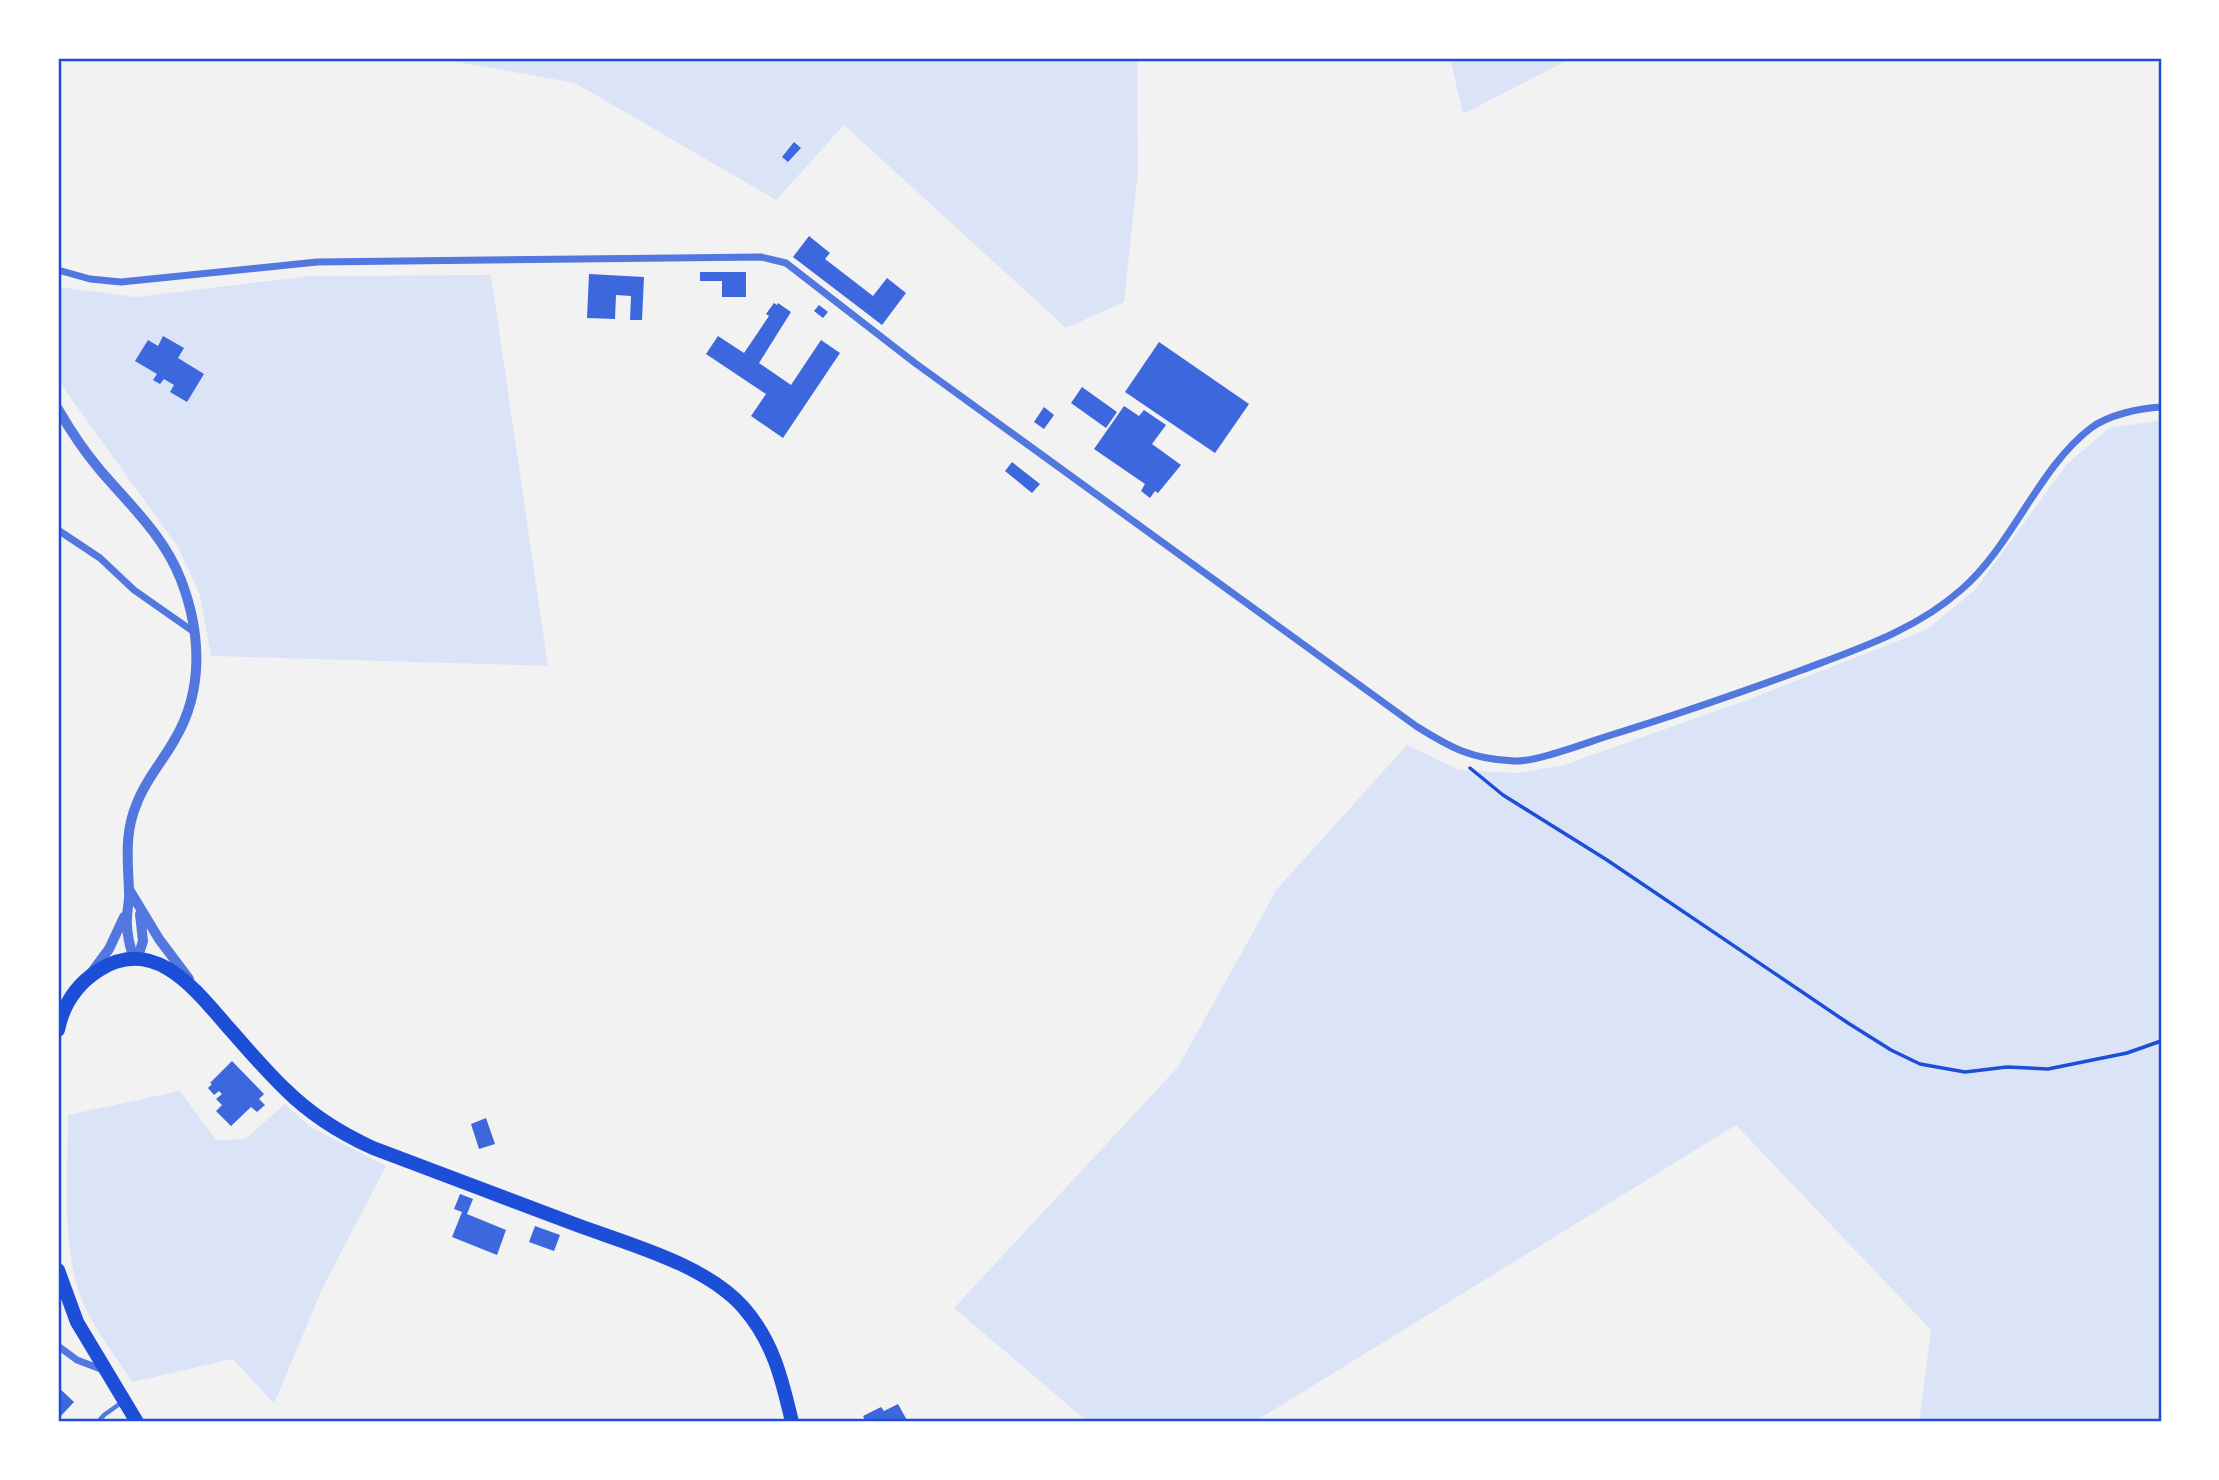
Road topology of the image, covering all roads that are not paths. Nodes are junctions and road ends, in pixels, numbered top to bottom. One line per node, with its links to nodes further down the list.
1 (58, 270): 2 (street)
2 (2161, 407)
3 (58, 409): 5 (street)
4 (58, 530): 5 (street)
5 (194, 633): 6 (street)
6 (129, 893): 7 (street); 8 (street); 9 (street)
7 (139, 909): 8 (street); 10 (street)
8 (136, 960): 9 (highway); 10 (highway)
9 (85, 981): 11 (highway)
10 (199, 993): 18 (highway)
11 (58, 1030)
12 (58, 1270): 14 (highway)
13 (58, 1346): 14 (street)
14 (106, 1371): 15 (highway)
15 (125, 1400): 16 (lane); 17 (highway)
16 (98, 1422)
17 (137, 1422)
18 (792, 1422)

